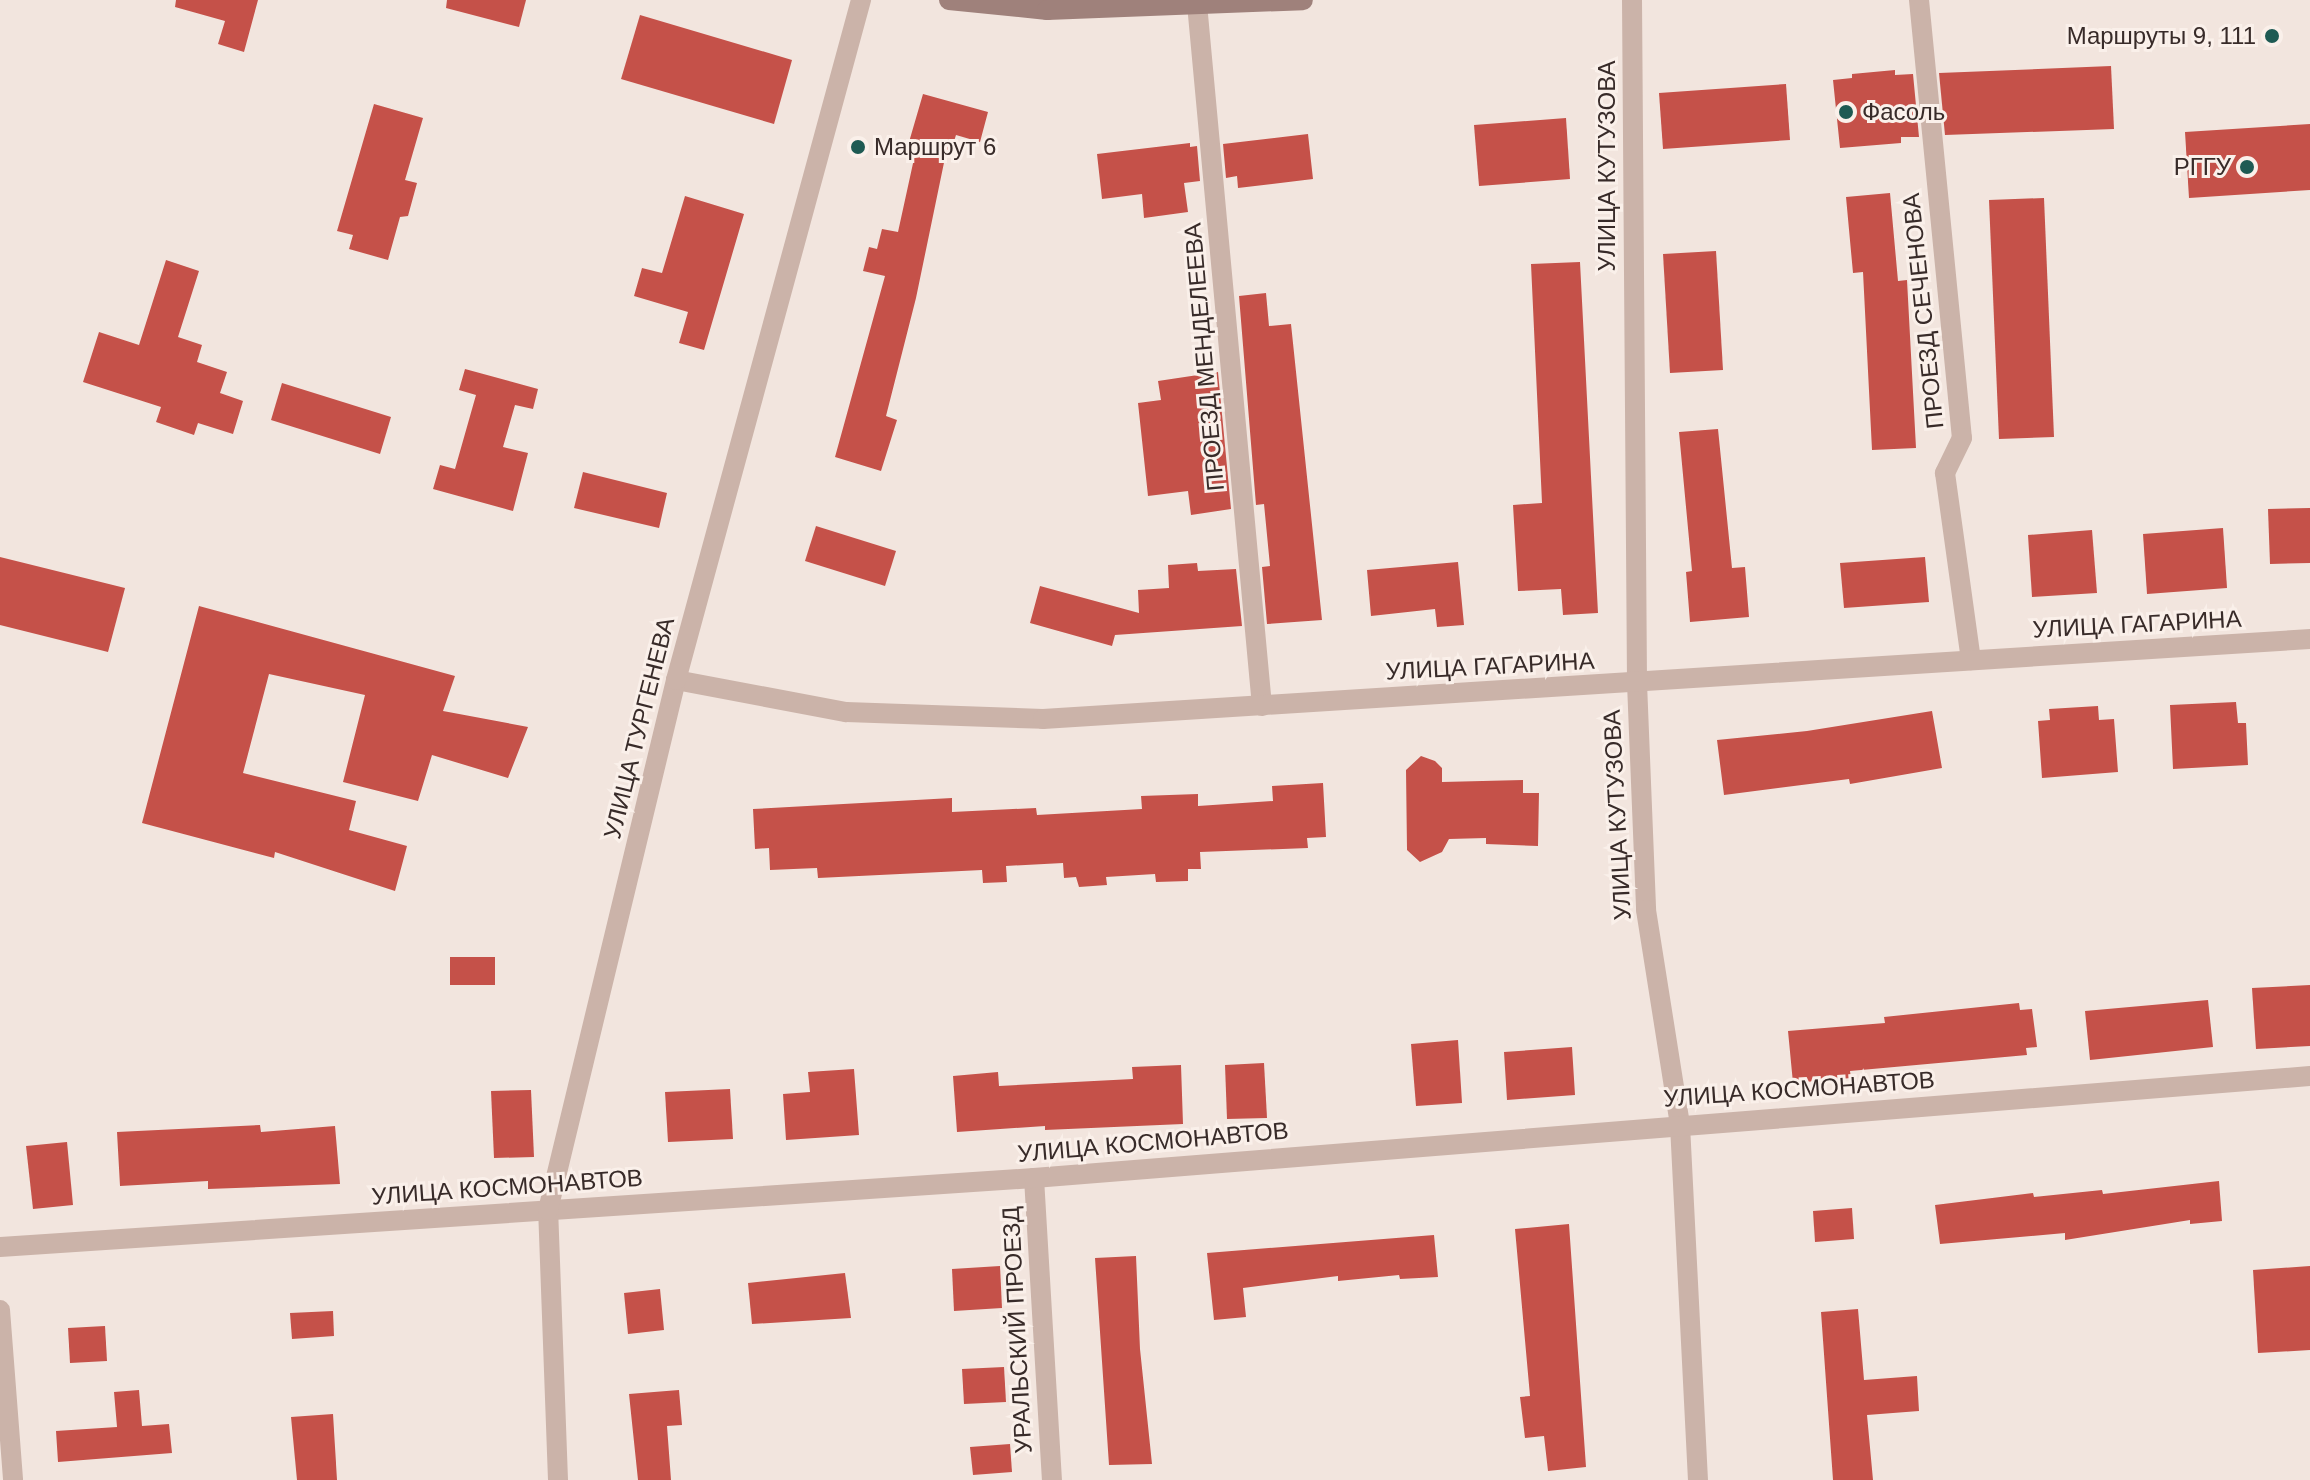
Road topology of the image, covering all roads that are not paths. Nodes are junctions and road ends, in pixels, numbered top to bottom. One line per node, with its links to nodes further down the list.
1 (861, 0): 9 (street, УЛИЦА ТУРГЕНЕВА)
2 (949, 0): 6 (main road)
3 (1303, 0): 6 (main road)
4 (1632, 0): 10 (street, УЛИЦА КУТУЗОВА)
5 (1919, 0): 8 (street, ПРОЕЗД СЕЧЕНОВА)
6 (1197, 4): 11 (street, ПРОЕЗД МЕНДЕЛЕЕВА)
7 (2310, 639): 8 (street, УЛИЦА ГАГАРИНА)
8 (1971, 660): 10 (street, УЛИЦА ГАГАРИНА)
9 (676, 680): 11 (street, УЛИЦА ГАГАРИНА); 15 (street, УЛИЦА ТУРГЕНЕВА)
10 (1637, 683): 11 (street, УЛИЦА ГАГАРИНА); 13 (street, УЛИЦА КУТУЗОВА)
11 (1262, 706)
12 (2310, 1076): 13 (street, УЛИЦА КОСМОНАВТОВ)
13 (1680, 1125): 14 (street, УЛИЦА КОСМОНАВТОВ); 21 (street, УЛИЦА КУТУЗОВА)
14 (1034, 1178): 15 (street, УЛИЦА КОСМОНАВТОВ); 20 (street, УРАЛЬСКИЙ ПРОЕЗД)
15 (548, 1210): 16 (street, УЛИЦА КОСМОНАВТОВ); 19 (street, УЛИЦА ТУРГЕНЕВА)
16 (0, 1247)
17 (0, 1310): 18 (street)
18 (13, 1480)
19 (558, 1480)
20 (1052, 1480)
21 (1698, 1480)

